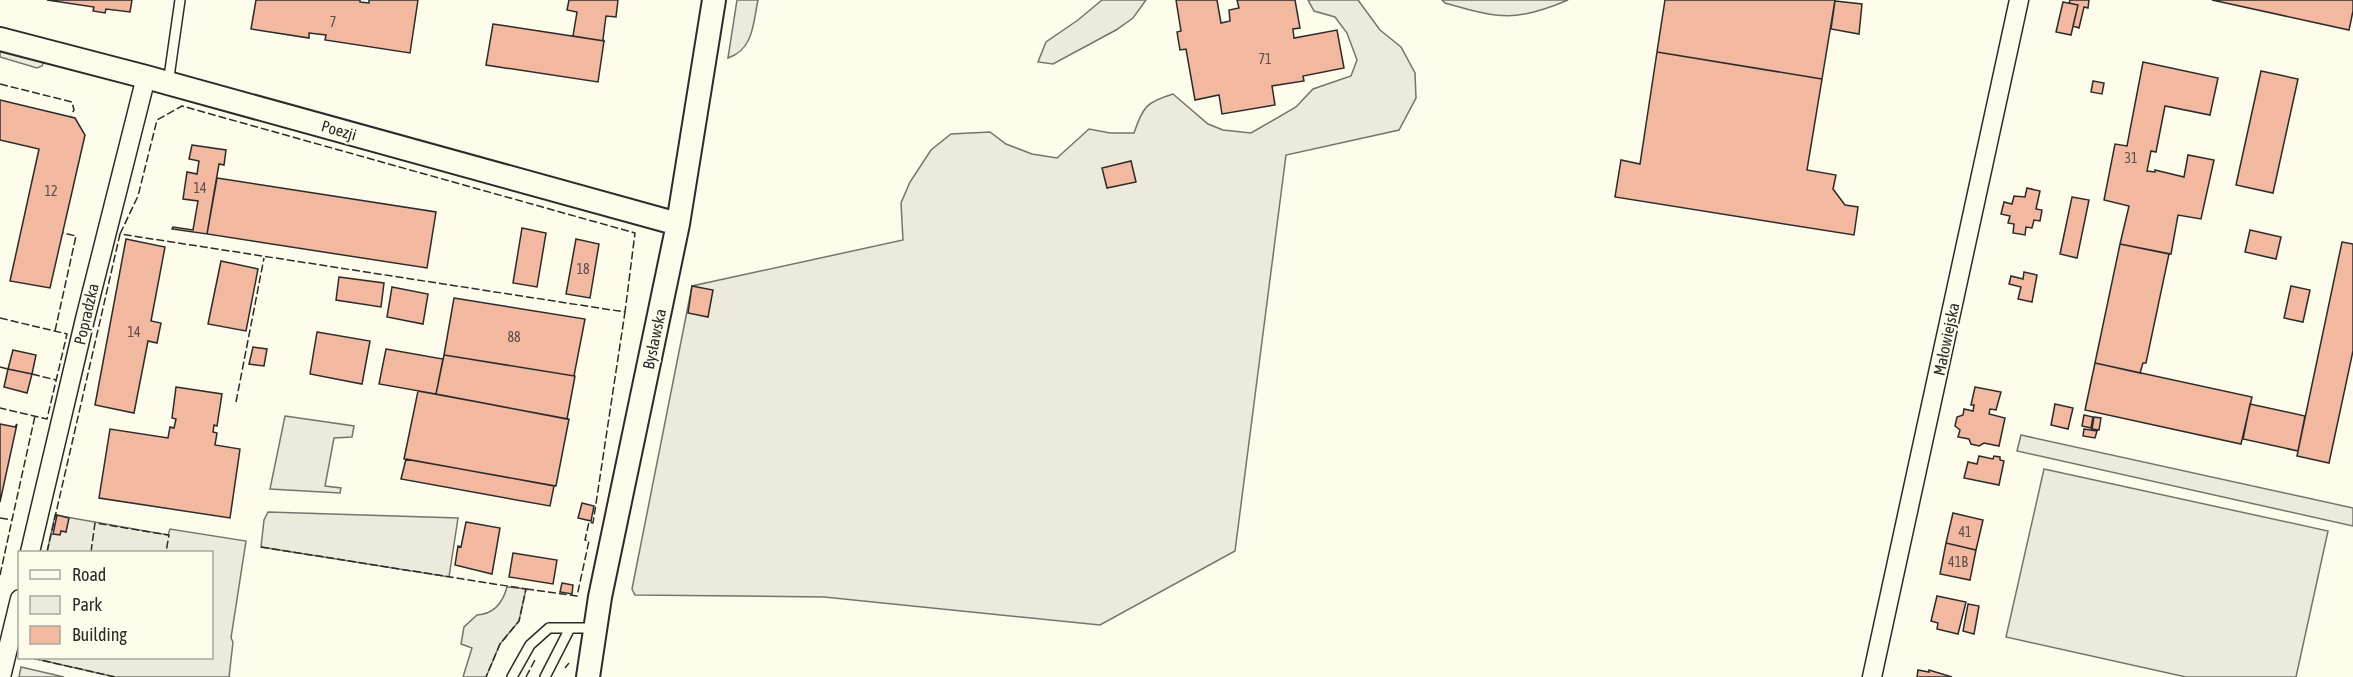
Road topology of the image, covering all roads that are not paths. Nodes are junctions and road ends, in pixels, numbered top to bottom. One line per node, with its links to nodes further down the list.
1 (180, 0): 6 (lane)
2 (714, 0): 7 (street, Bysławska)
3 (2019, 0): 17 (street, Małowiejska)
4 (0, 39): 5 (street, Poezji)
5 (146, 77): 6 (street, Poezji); 8 (street, Popradzka)
6 (168, 84): 7 (street, Poezji)
7 (678, 224): 10 (street, Bysławska)
8 (30, 551)
9 (18, 605): 12 (street)
10 (594, 628): 11 (lane); 16 (street, Bysławska)
11 (569, 630): 14 (lane); 15 (lane)
12 (3, 653): 13 (street)
13 (1, 677)
14 (512, 677)
15 (545, 677)
16 (588, 677)
17 (1872, 677)

